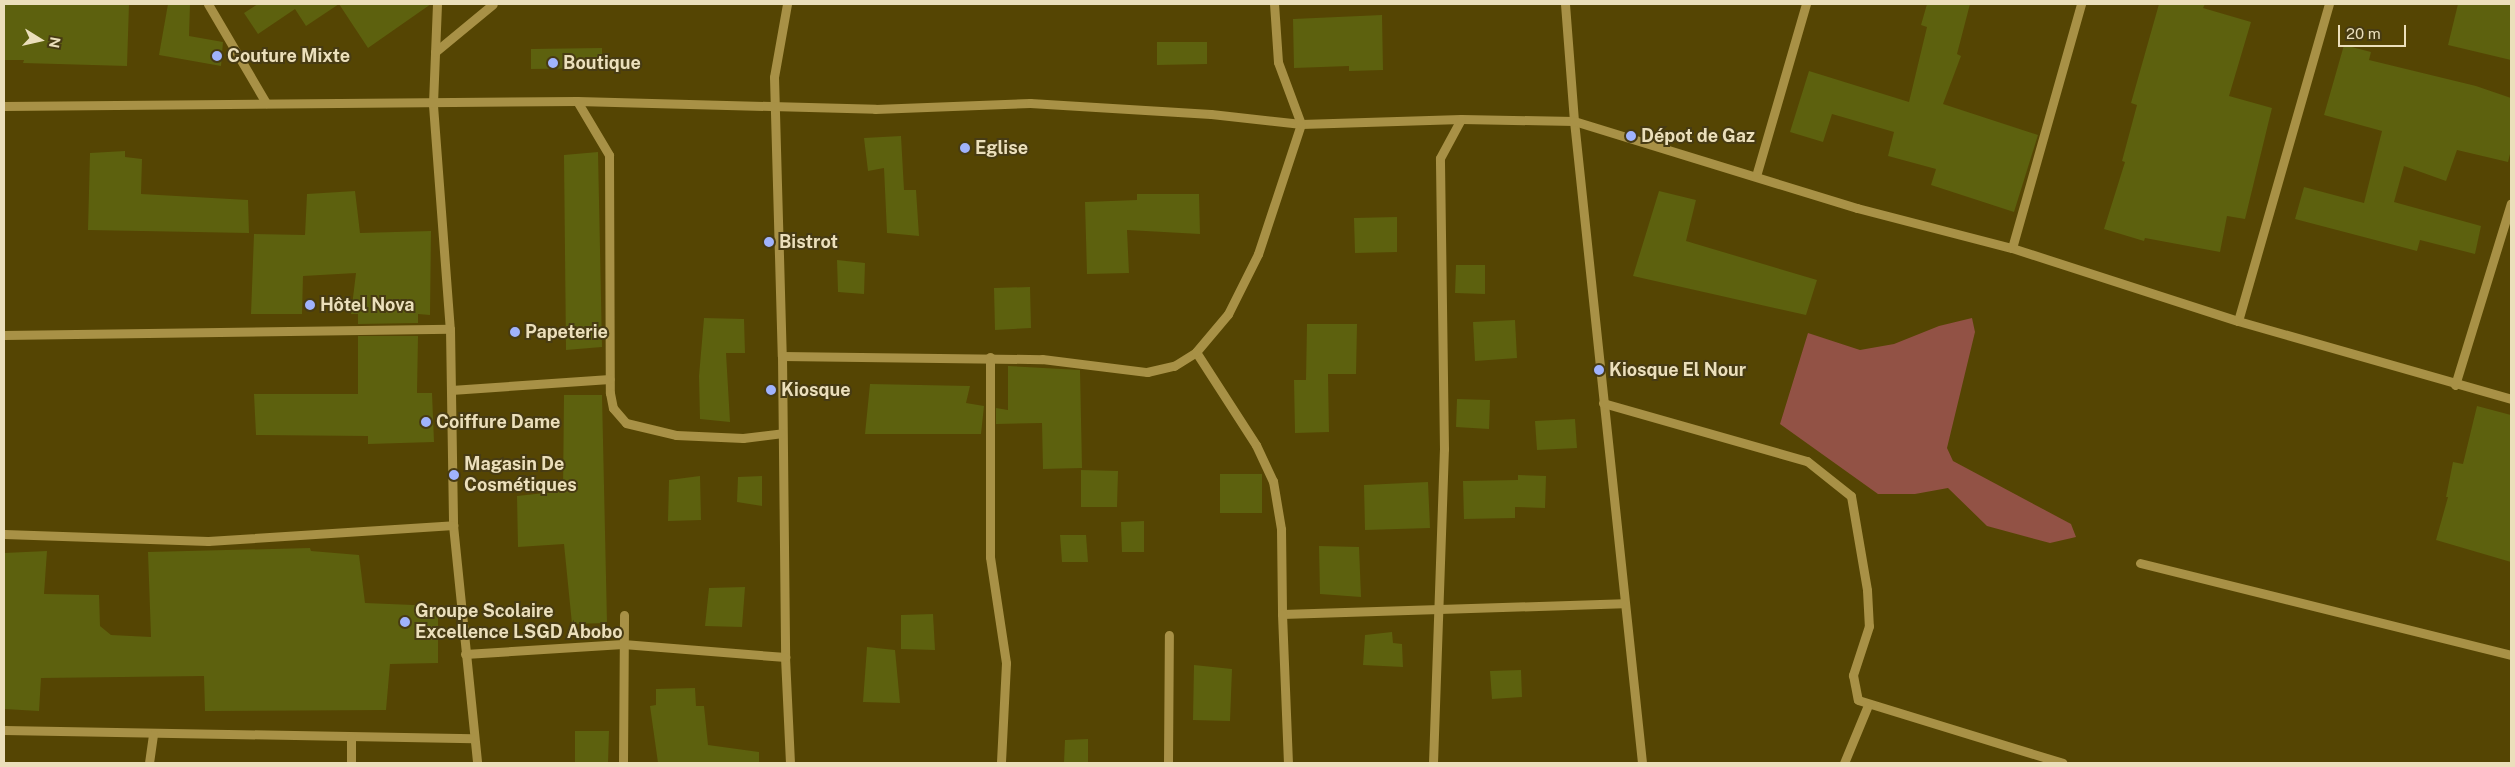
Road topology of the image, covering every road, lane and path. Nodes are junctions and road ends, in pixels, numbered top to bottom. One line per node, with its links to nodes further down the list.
1 (208, 4): 12 (street)
2 (437, 4): 10 (street)
3 (493, 4): 10 (street)
4 (787, 4): 15 (street)
5 (1274, 4): 18 (street)
6 (1565, 4): 17 (street)
7 (1806, 4): 19 (street)
8 (2081, 4): 21 (street)
9 (2329, 4): 22 (street)
10 (435, 52): 13 (street)
11 (577, 101): 13 (street); 15 (street); 28 (street)
12 (266, 103): 13 (street); 14 (street)
13 (433, 105): 23 (street)
14 (4, 106)
15 (777, 108): 18 (street); 26 (street)
16 (1461, 119): 17 (street); 18 (street); 38 (street)
17 (1574, 121): 19 (street); 32 (street)
18 (1301, 124): 25 (street)
19 (1756, 176): 21 (street)
20 (2511, 203): 29 (street)
21 (2012, 248): 22 (street)
22 (2238, 321): 29 (street)
23 (450, 329): 24 (street); 30 (street)
24 (4, 335)
25 (1196, 352): 27 (street); 39 (street)
26 (782, 356): 27 (street); 33 (street)
27 (990, 357): 56 (street)
28 (610, 379): 30 (street); 33 (street)
29 (2454, 385): 31 (street)
30 (452, 390): 34 (street)
31 (2511, 399)
32 (1603, 403): 37 (street); 46 (street)
33 (781, 433): 45 (street)
34 (453, 524): 35 (street); 43 (street)
35 (4, 534)
36 (2140, 564): 44 (street)
37 (1623, 603): 38 (street); 60 (street)
38 (1436, 609): 39 (street); 59 (street)
39 (1282, 614): 58 (street)
40 (624, 615): 42 (street)
41 (1169, 635): 57 (street)
42 (623, 644): 43 (street); 45 (street); 54 (street)
43 (465, 654): 50 (street)
44 (2511, 656)
45 (785, 657): 55 (street)
46 (1868, 705): 61 (street); 62 (street)
47 (4, 730): 48 (street)
48 (153, 734): 49 (street); 51 (street)
49 (351, 737): 50 (street); 52 (street)
50 (472, 738): 53 (street)
51 (149, 763)
52 (351, 763)
53 (477, 763)
54 (623, 763)
55 (790, 763)
56 (1001, 763)
57 (1168, 763)
58 (1288, 763)
59 (1433, 763)
60 (1642, 763)
61 (1844, 763)
62 (2063, 763)

